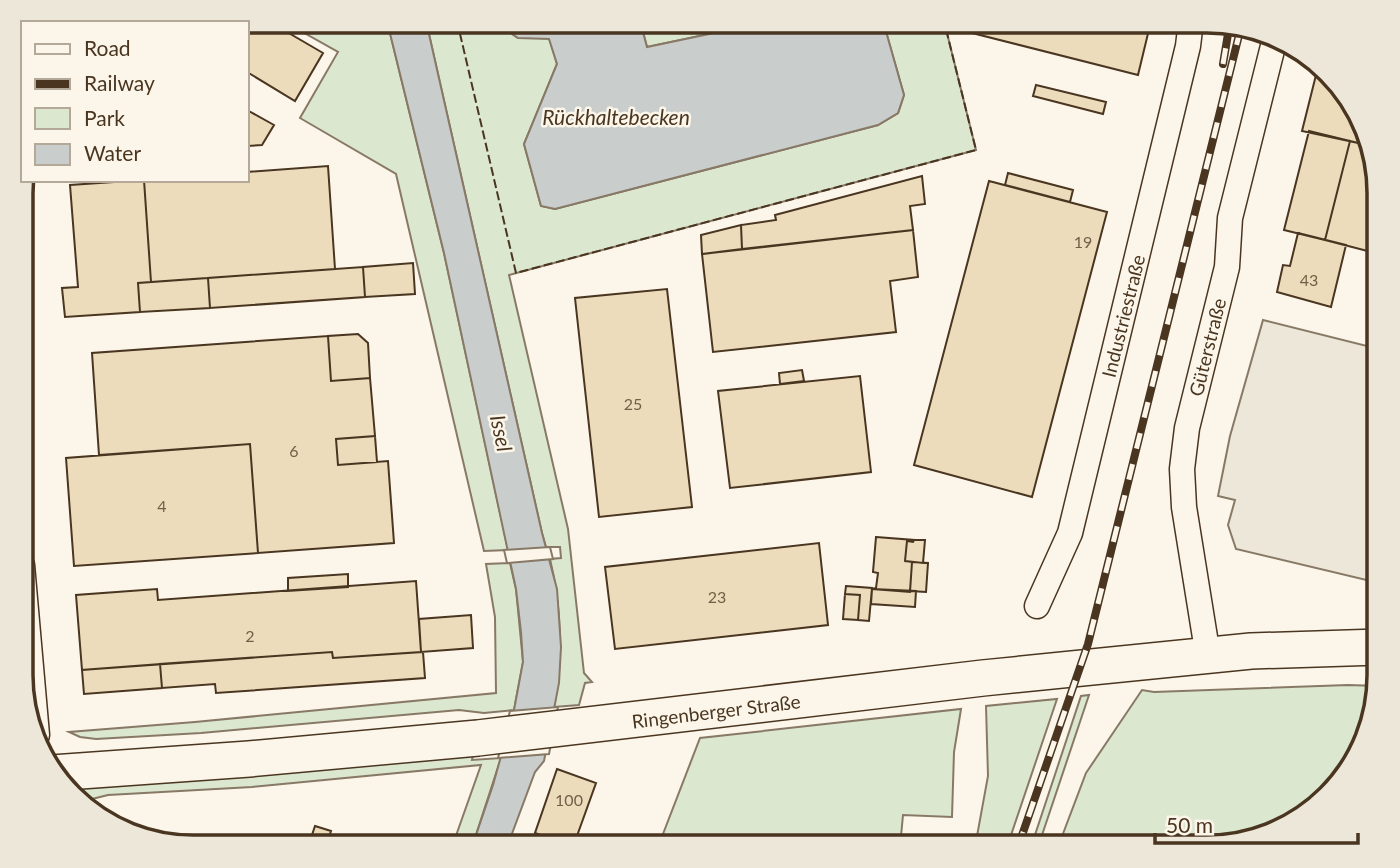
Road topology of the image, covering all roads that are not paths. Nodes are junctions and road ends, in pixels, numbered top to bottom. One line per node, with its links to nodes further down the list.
1 (1190, 33): 3 (street, Industriestraße)
2 (1273, 48): 5 (street, Güterstraße)
3 (1037, 606)
4 (1366, 647): 5 (main road, Ringenberger Straße)
5 (1208, 656): 6 (main road, Ringenberger Straße)
6 (66, 772)

